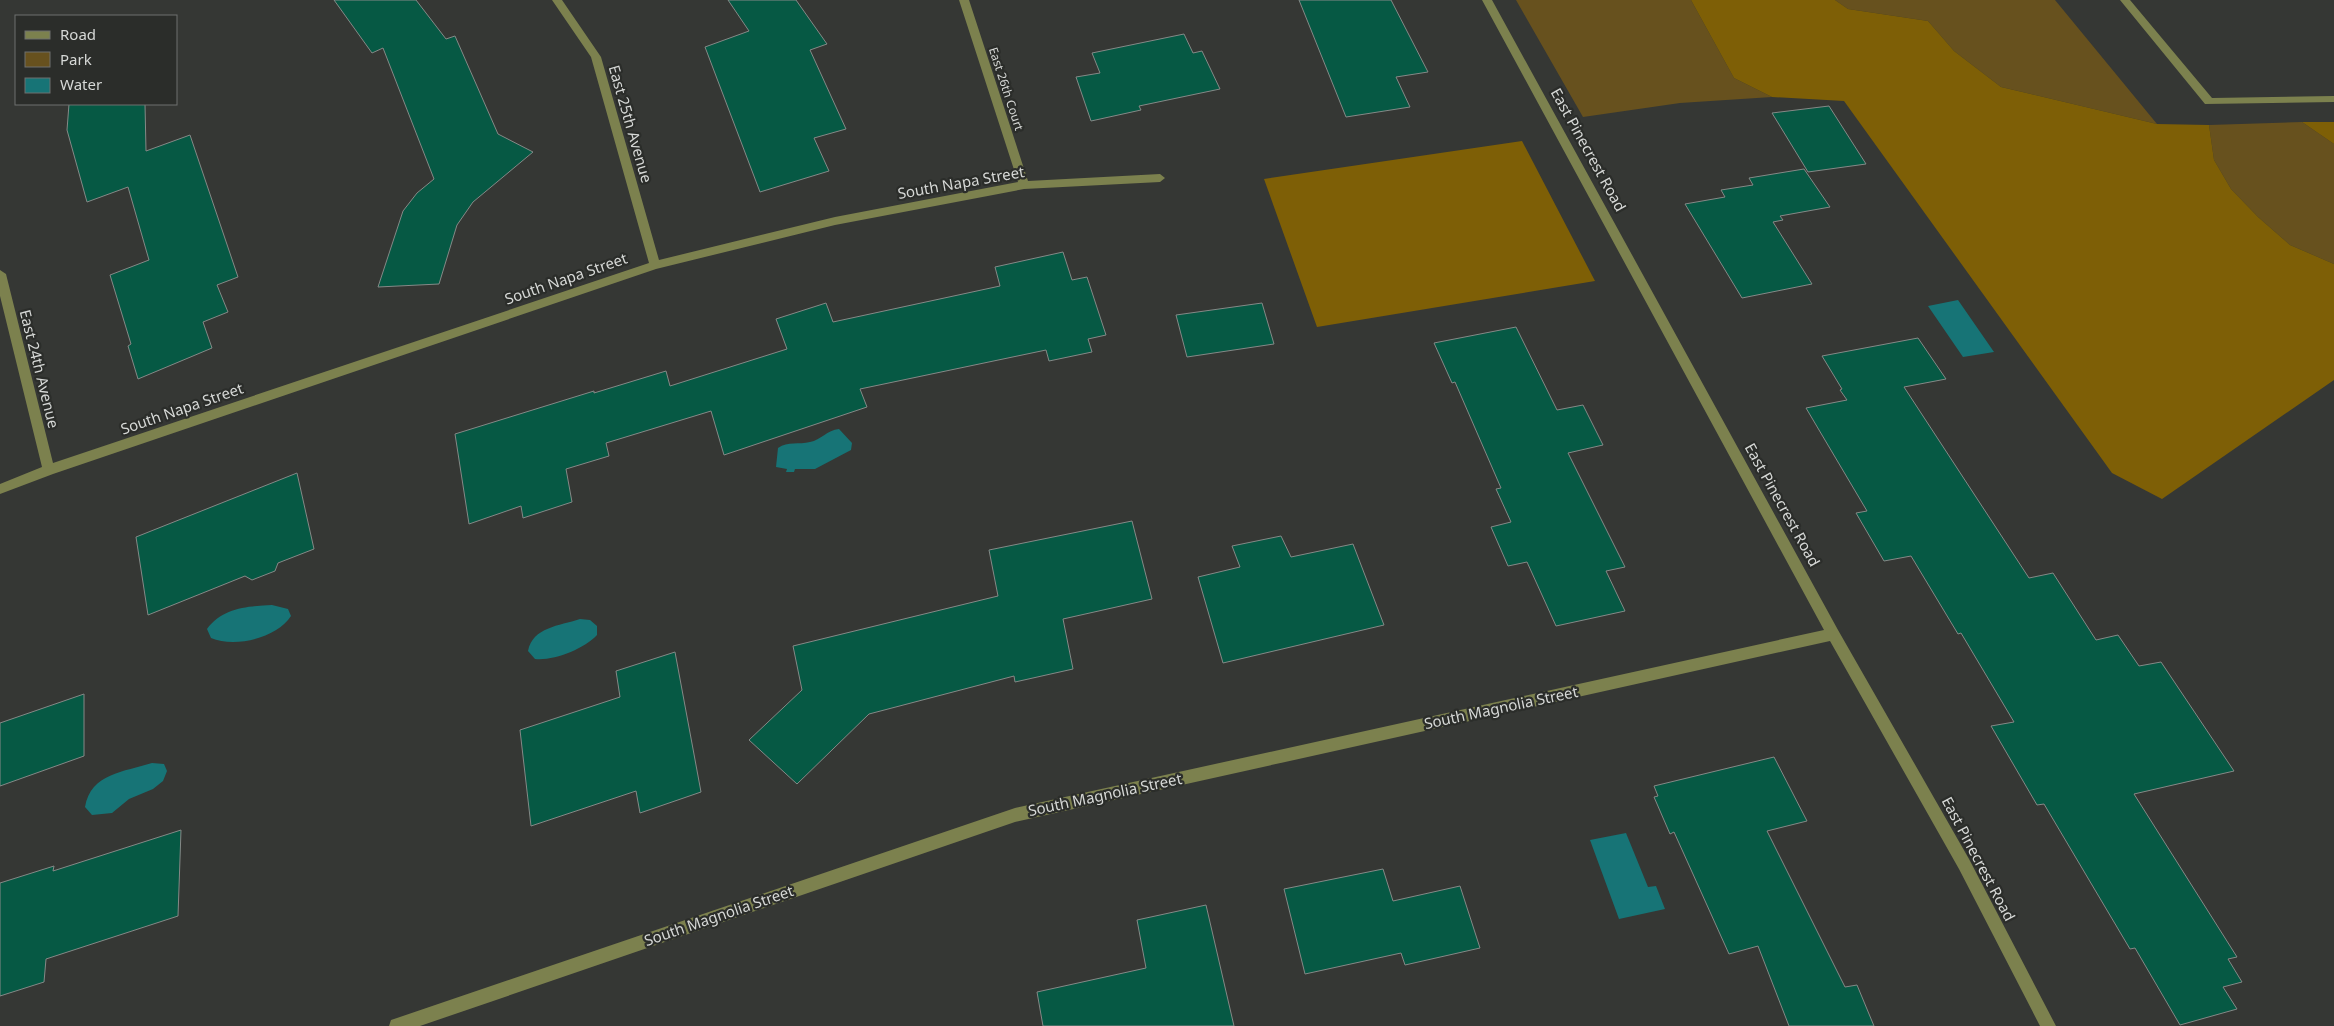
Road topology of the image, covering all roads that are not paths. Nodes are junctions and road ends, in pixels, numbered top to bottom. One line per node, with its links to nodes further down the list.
1 (557, 0): 8 (street, East 25th Avenue)
2 (964, 0): 7 (street, East 26th Court)
3 (1487, 0): 12 (street, East Pinecrest Road)
4 (2125, 0): 5 (street)
5 (2334, 99)
6 (1160, 178): 7 (street, South Napa Street)
7 (1024, 185): 8 (street, South Napa Street)
8 (655, 265): 10 (street, South Napa Street)
9 (0, 274): 10 (street, East 24th Avenue)
10 (49, 470): 11 (street, South Napa Street)
11 (0, 488)
12 (1833, 634): 13 (street, South Magnolia Street); 14 (street, East Pinecrest Road)
13 (397, 1026)
14 (2048, 1026)

